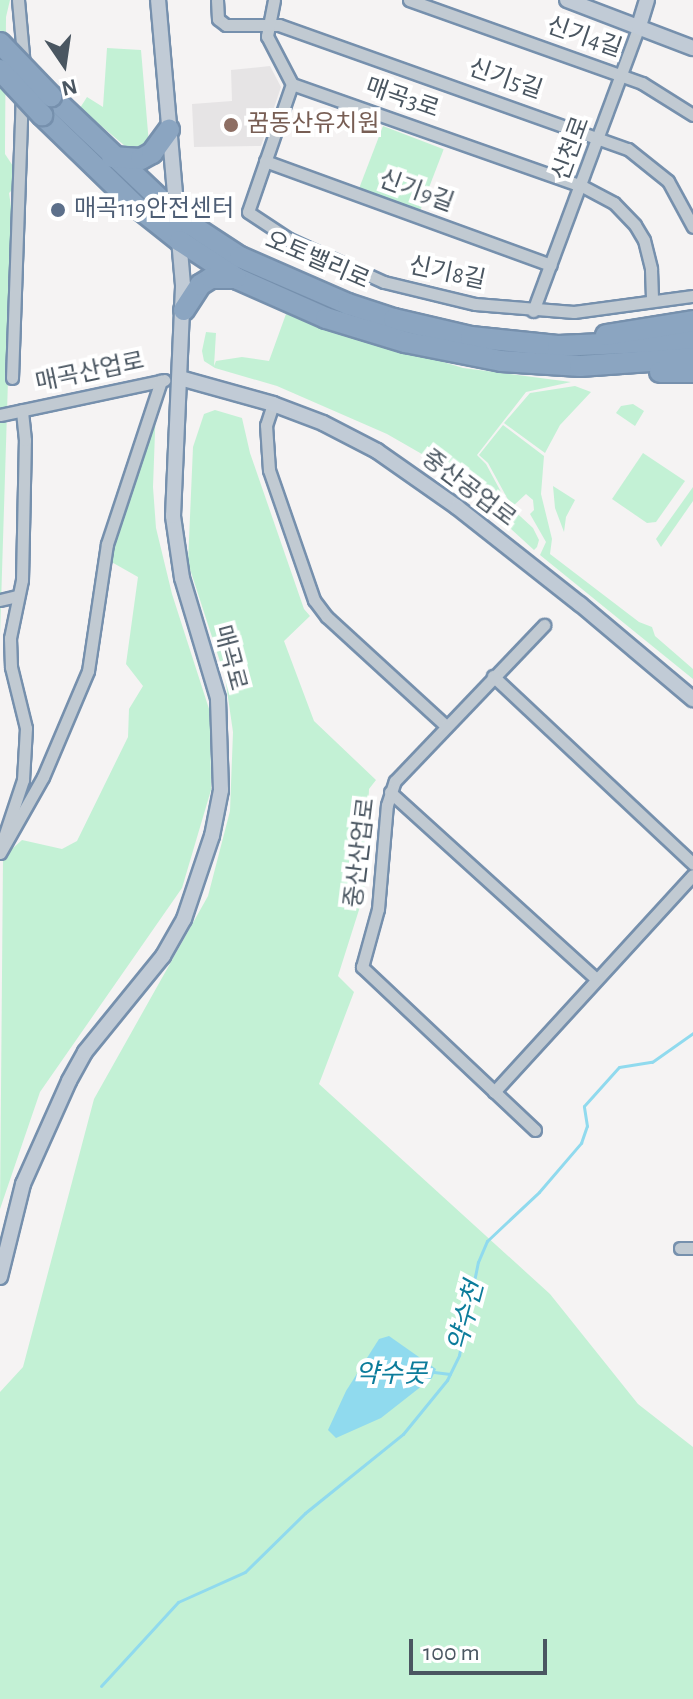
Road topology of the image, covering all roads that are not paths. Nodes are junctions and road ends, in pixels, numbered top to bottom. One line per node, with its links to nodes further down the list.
1 (18, 0): 37 (street)
2 (158, 0): 17 (street, 매곡로)
3 (217, 0): 8 (street)
4 (274, 0): 8 (street)
5 (409, 0): 13 (street, 신기4길)
6 (567, 0): 9 (street)
7 (647, 0): 9 (street, 신천로)
8 (267, 23): 14 (street); 18 (street, 신기5길)
9 (639, 26): 11 (street); 13 (street, 신천로)
10 (0, 43): 15 (highway, 오토밸리로, bridge)
11 (693, 48)
12 (0, 70): 15 (highway, bridge)
13 (623, 75): 16 (street, 신기4길); 18 (street, 신천로)
14 (292, 84): 20 (street, 신기8길); 21 (street, 매곡3로)
15 (46, 105): 19 (highway, 오토밸리로); 24 (highway, 오토밸리로)
16 (693, 115)
17 (169, 130): 19 (highway); 22 (street, 매곡로)
18 (601, 137): 21 (street, 신천로); 23 (street, 신기5길)
19 (112, 157): 22 (highway, 오토밸리로)
20 (265, 161): 25 (street, 신기9길); 30 (street, 신기8길)
21 (582, 186): 25 (street, 신천로); 28 (street, 매곡3로)
22 (179, 217): 24 (street, 매곡로); 33 (highway, 오토밸리로)
23 (693, 227)
24 (180, 241): 26 (highway, 오토밸리로); 29 (street, 매곡로)
25 (551, 265): 30 (street, 신천로)
26 (238, 279): 29 (highway); 35 (highway, 오토밸리로)
27 (693, 296): 28 (street, 신기8길)
28 (652, 301): 30 (street, 신기8길)
29 (184, 310): 38 (street, 매곡로)
30 (533, 311)
31 (693, 321): 33 (highway)
32 (693, 340): 33 (highway, 오토밸리로)
33 (558, 346)
34 (693, 358): 35 (highway, 오토밸리로)
35 (580, 366): 36 (highway)
36 (693, 372)
37 (12, 378)
38 (180, 378): 39 (street, 매곡산업로); 40 (street, 중산공업로); 56 (street, 매곡로)
39 (161, 381): 41 (street, 매곡산업로); 48 (street)
40 (273, 404): 45 (street, 중산공업로); 46 (street)
41 (11, 412): 42 (street)
42 (9, 598): 48 (street)
43 (544, 625): 44 (street, 중산산업로)
44 (493, 676): 46 (street, 중산산업로); 49 (street)
45 (693, 699)
46 (445, 725): 47 (street, 중산산업로)
47 (390, 792): 51 (street); 52 (street, 중산산업로)
48 (0, 851)
49 (693, 864)
50 (693, 875): 51 (street)
51 (596, 979): 52 (street)
52 (494, 1092): 53 (street, 중산산업로)
53 (535, 1130)
54 (680, 1248): 55 (street)
55 (693, 1248)
56 (0, 1277)

